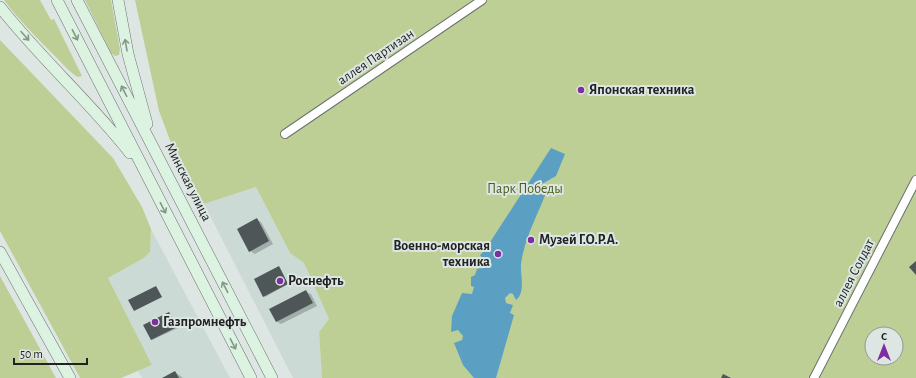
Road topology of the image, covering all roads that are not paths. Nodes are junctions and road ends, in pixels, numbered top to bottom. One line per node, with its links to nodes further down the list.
1 (57, 0): 8 (main road, one-way to 8)
2 (77, 0): 7 (main road, Минская улица, one-way to 2)
3 (118, 0): 7 (main road, one-way to 3)
4 (482, 0): 6 (street, аллея Партизан)
5 (0, 7): 8 (main road, one-way to 8)
6 (285, 134)
7 (161, 163): 13 (main road, Минская улица, one-way to 7)
8 (145, 173): 12 (main road, one-way to 12)
9 (916, 180): 14 (street, аллея Солдат)
10 (0, 252): 11 (main road)
11 (70, 378)
12 (251, 378)
13 (272, 378)
14 (814, 378)

